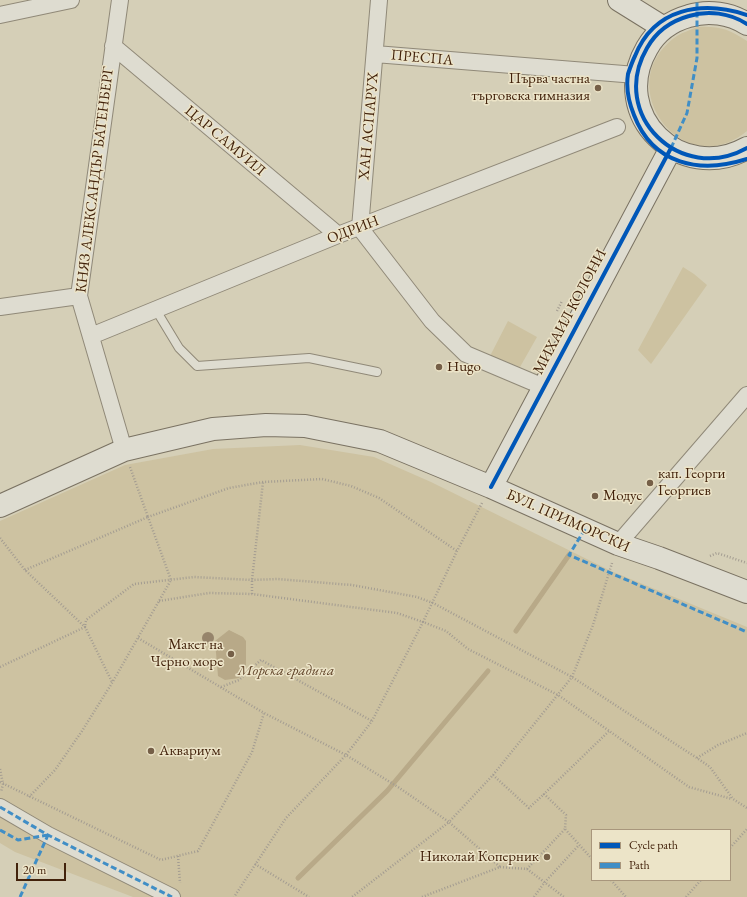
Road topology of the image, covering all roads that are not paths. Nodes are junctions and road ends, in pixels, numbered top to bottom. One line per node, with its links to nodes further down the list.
1 (71, 0): 6 (street)
2 (120, 0): 9 (street, КНЯЗ АЛЕКСАНДЪР БАТЕНБЕРГ)
3 (379, 0): 10 (street, ХАН АСПАРУХ)
4 (619, 0): 8 (main road)
5 (697, 7): 7 (main road); 8 (main road)
6 (0, 15)
7 (747, 24)
8 (664, 28): 11 (main road)
9 (113, 46): 16 (street, ЦАР САМУИЛ); 17 (street, КНЯЗ АЛЕКСАНДЪР БАТЕНБЕРГ)
10 (375, 54): 11 (street, ПРЕСПА); 15 (street, ХАН АСПАРУХ)
11 (636, 75): 13 (main road)
12 (617, 127): 15 (street, ОДРИН)
13 (671, 148): 14 (main road); 22 (main road, МИХАИЛ КОЛОНИ)
14 (747, 148)
15 (360, 228): 16 (street, ОДРИН); 22 (street)
16 (338, 235): 19 (street, ОДРИН)
17 (79, 296): 18 (street); 20 (street, КНЯЗ АЛЕКСАНДЪР БАТЕНБЕРГ)
18 (0, 307)
19 (156, 310): 20 (street, ОДРИН); 21 (lane)
20 (91, 336): 24 (street, КНЯЗ АЛЕКСАНДЪР БАТЕНБЕРГ)
21 (377, 372)
22 (544, 388): 25 (main road, МИХАИЛ КОЛОНИ)
23 (747, 396): 27 (street)
24 (124, 450): 25 (main road, БУЛ. ПРИМОРСКИ); 26 (main road, БУЛ. ПРИМОРСКИ)
25 (491, 487): 27 (main road, БУЛ. ПРИМОРСКИ)
26 (0, 506)
27 (618, 544): 28 (main road, БУЛ. ПРИМОРСКИ)
28 (747, 592)
29 (0, 808): 30 (street)
30 (176, 894)

